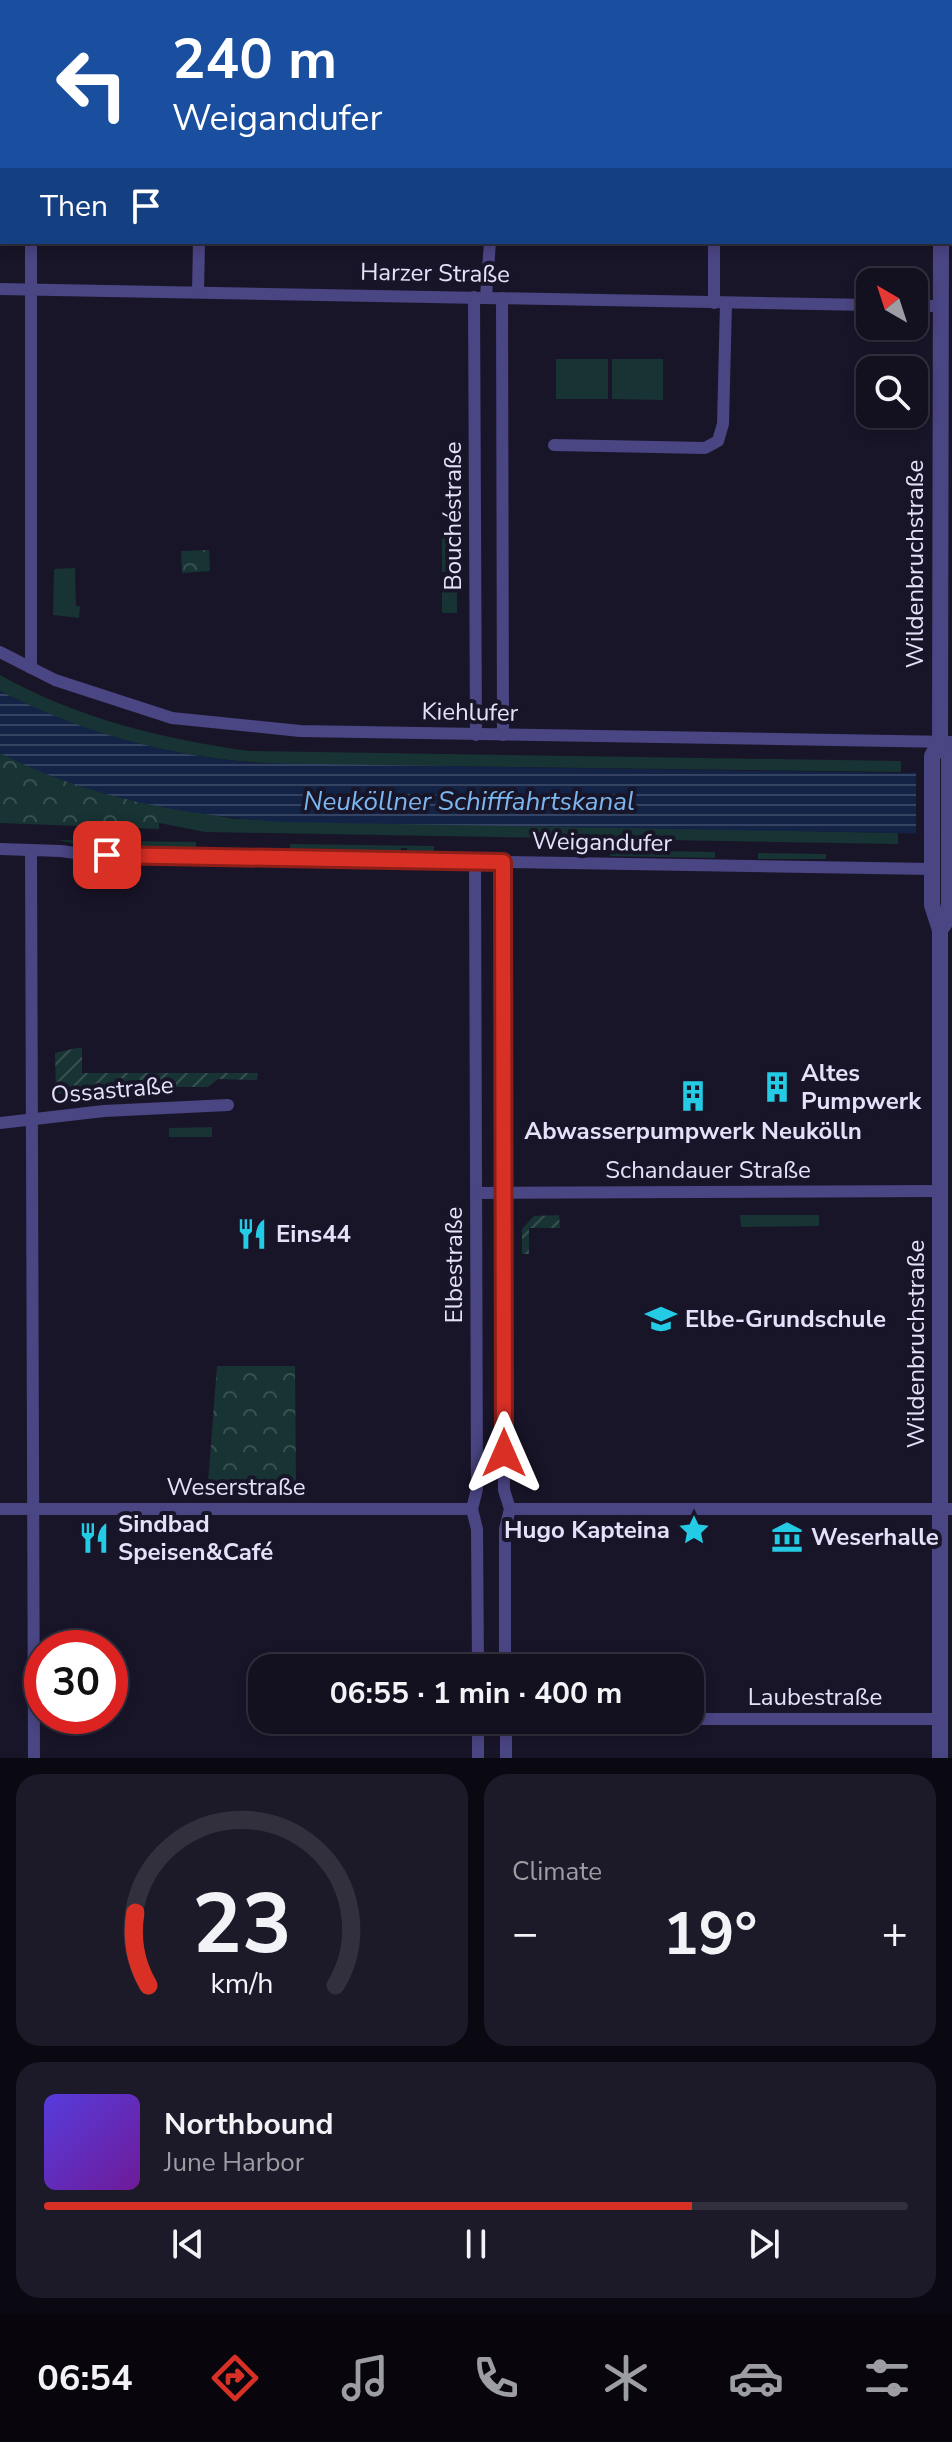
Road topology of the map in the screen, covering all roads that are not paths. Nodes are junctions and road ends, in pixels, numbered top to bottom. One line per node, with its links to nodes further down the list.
1 (31, 244): 7 (street)
2 (199, 244): 8 (street)
3 (490, 244): 9 (street, Bouchéstraße)
4 (714, 244): 11 (street)
5 (941, 244): 13 (street, Wildenbruchstraße)
6 (0, 289): 7 (street, Harzer Straße)
7 (30, 290): 8 (street, Harzer Straße); 17 (street)
8 (198, 292): 9 (street, Harzer Straße)
9 (480, 297): 10 (street, Harzer Straße); 18 (street, Bouchéstraße)
10 (502, 298): 11 (street, Harzer Straße); 19 (street, Bouchéstraße)
11 (720, 303): 12 (street, Harzer Straße); 14 (street)
12 (856, 305)
13 (946, 306): 15 (street, Wildenbruchstraße)
14 (554, 445)
15 (946, 516): 20 (street, Wildenbruchstraße)
16 (0, 652): 17 (street, Kiehlufer)
17 (31, 668): 18 (street, Kiehlufer)
18 (476, 735): 19 (street, Kiehlufer)
19 (503, 735): 20 (street, Kiehlufer)
20 (946, 742): 21 (street, Wildenbruchstraße)
21 (941, 834): 26 (street, Wildenbruchstraße); 27 (street, Wildenbruchstraße)
22 (0, 849): 23 (street, Weigandufer)
23 (31, 850): 24 (street, Weigandufer); 30 (street)
24 (475, 861): 25 (street, Weigandufer); 34 (street, Elbestraße)
25 (503, 862): 26 (street, Weigandufer); 33 (street, Elbestraße)
26 (932, 869): 27 (street, Wildenbruchstraße)
27 (940, 930): 28 (street, Wildenbruchstraße)
28 (946, 1076): 32 (street, Wildenbruchstraße)
29 (228, 1105): 30 (street, Ossastraße)
30 (32, 1119): 31 (street, Ossastraße); 36 (street)
31 (0, 1123)
32 (940, 1191): 33 (street, Schandauer Straße); 39 (street, Wildenbruchstraße)
33 (503, 1192): 34 (street, Schandauer Straße); 38 (street, Elbestraße)
34 (476, 1193): 37 (street, Elbestraße)
35 (0, 1509): 36 (street, Weserstraße)
36 (34, 1509): 37 (street, Weserstraße); 46 (street)
37 (472, 1509): 40 (street, Elbestraße)
38 (510, 1509): 39 (street); 41 (street, Elbestraße)
39 (946, 1509): 43 (street, Wildenbruchstraße)
40 (478, 1654)
41 (505, 1654)
42 (704, 1719): 43 (street, Laubestraße)
43 (940, 1719): 49 (street, Wildenbruchstraße)
44 (478, 1734): 47 (street)
45 (506, 1734): 48 (street)
46 (34, 1758)
47 (478, 1758)
48 (506, 1758)
49 (940, 1758)

